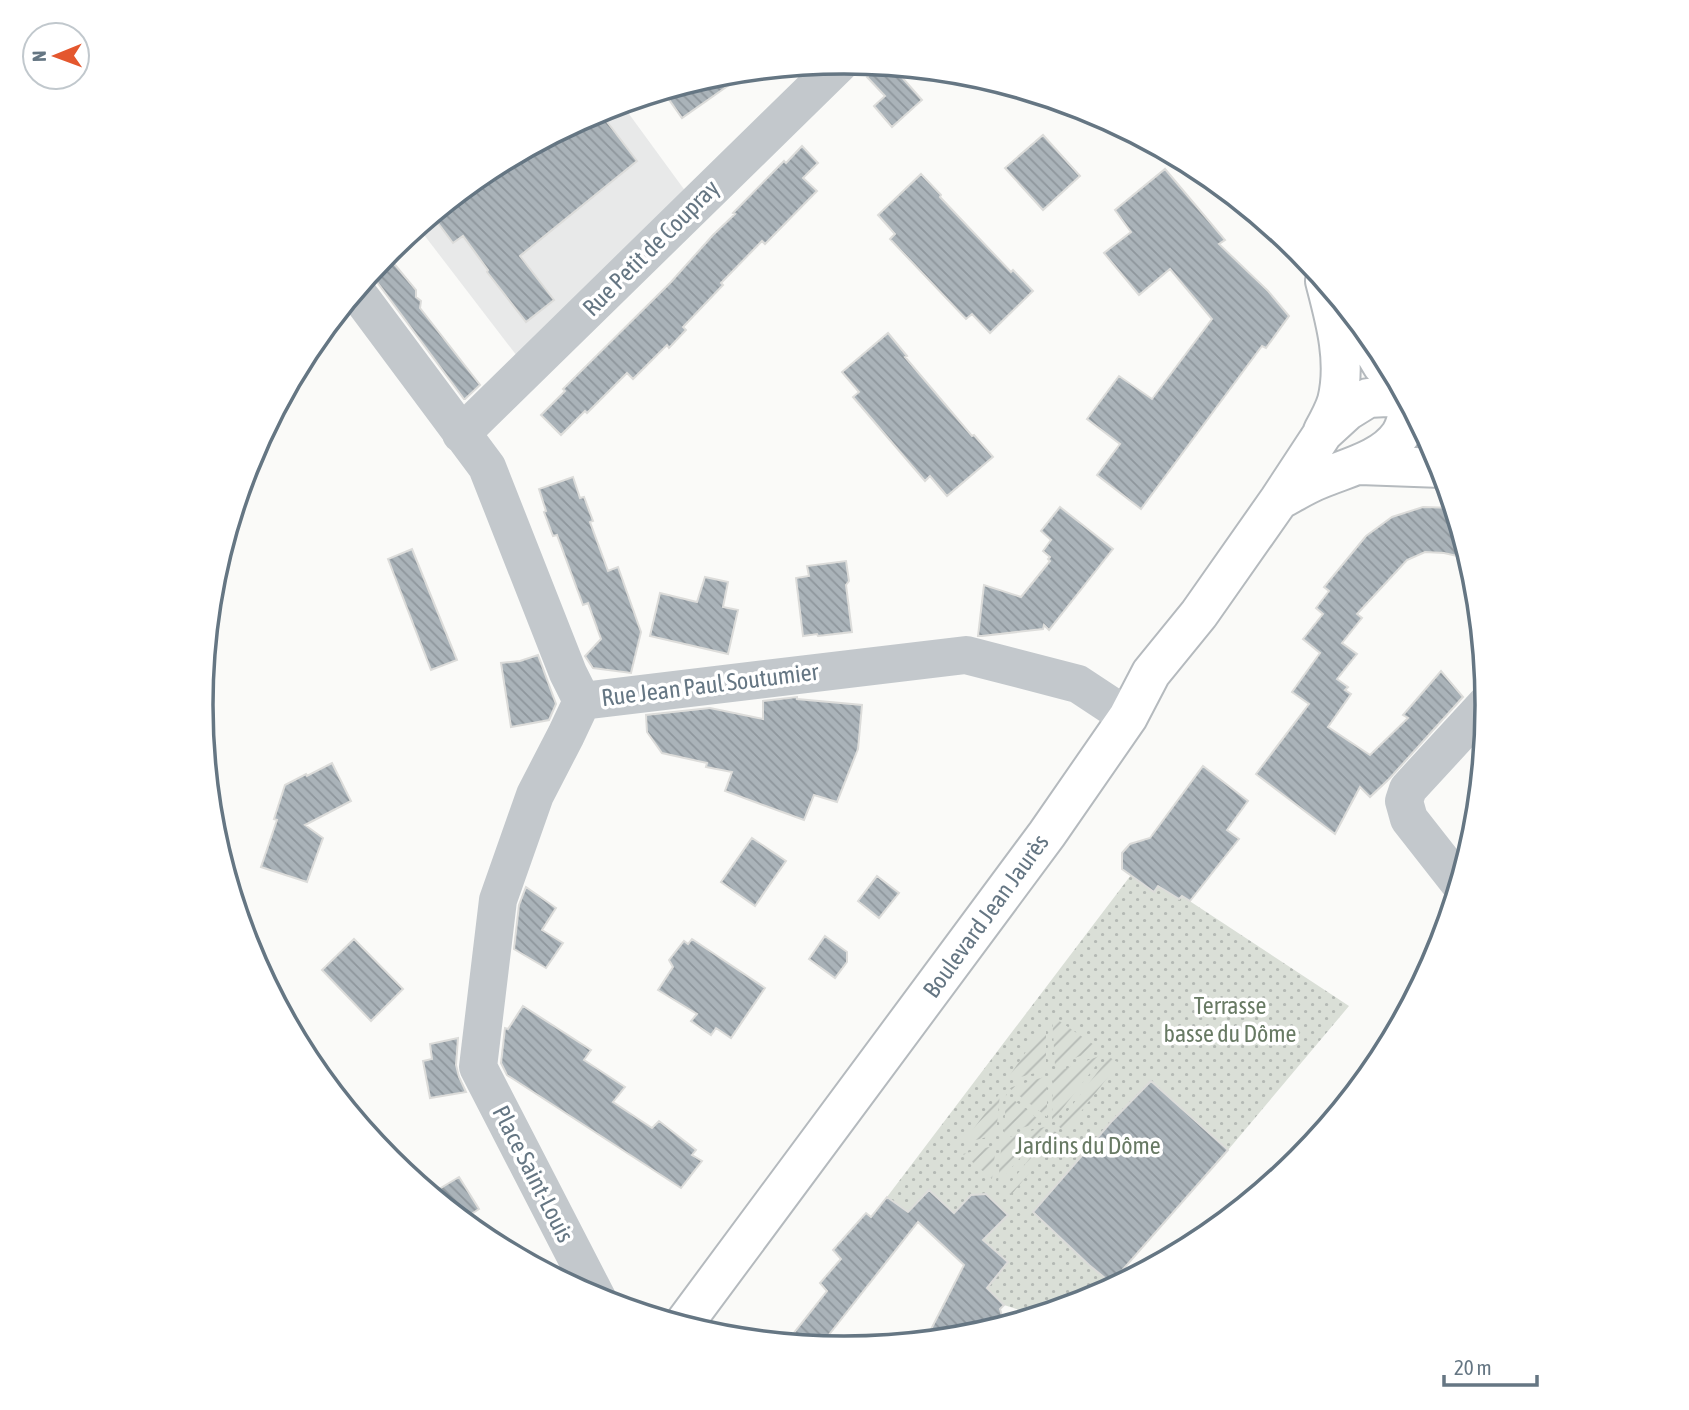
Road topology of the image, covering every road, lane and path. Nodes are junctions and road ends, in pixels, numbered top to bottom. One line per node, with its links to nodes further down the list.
1 (828, 74): 7 (street, Rue Petit de Coupray)
2 (362, 299): 7 (street, Rue Jean Paul Soutumier)
3 (1330, 302): 6 (main road)
4 (1395, 397): 6 (main road)
5 (1407, 419): 8 (main road)
6 (1323, 433): 10 (main road, Boulevard Jean Jaurès)
7 (461, 434): 11 (street, Rue Jean Paul Soutumier)
8 (1360, 465): 9 (main road); 10 (main road)
9 (1430, 468)
10 (1279, 500): 13 (main road, Boulevard Jean Jaurès)
11 (582, 701): 13 (street, Rue Jean Paul Soutumier); 15 (street, Place Saint-Louis)
12 (1476, 715): 14 (street)
13 (1128, 718): 16 (main road, Boulevard Jean Jaurès)
14 (1452, 874)
15 (588, 1282)
16 (689, 1317)

